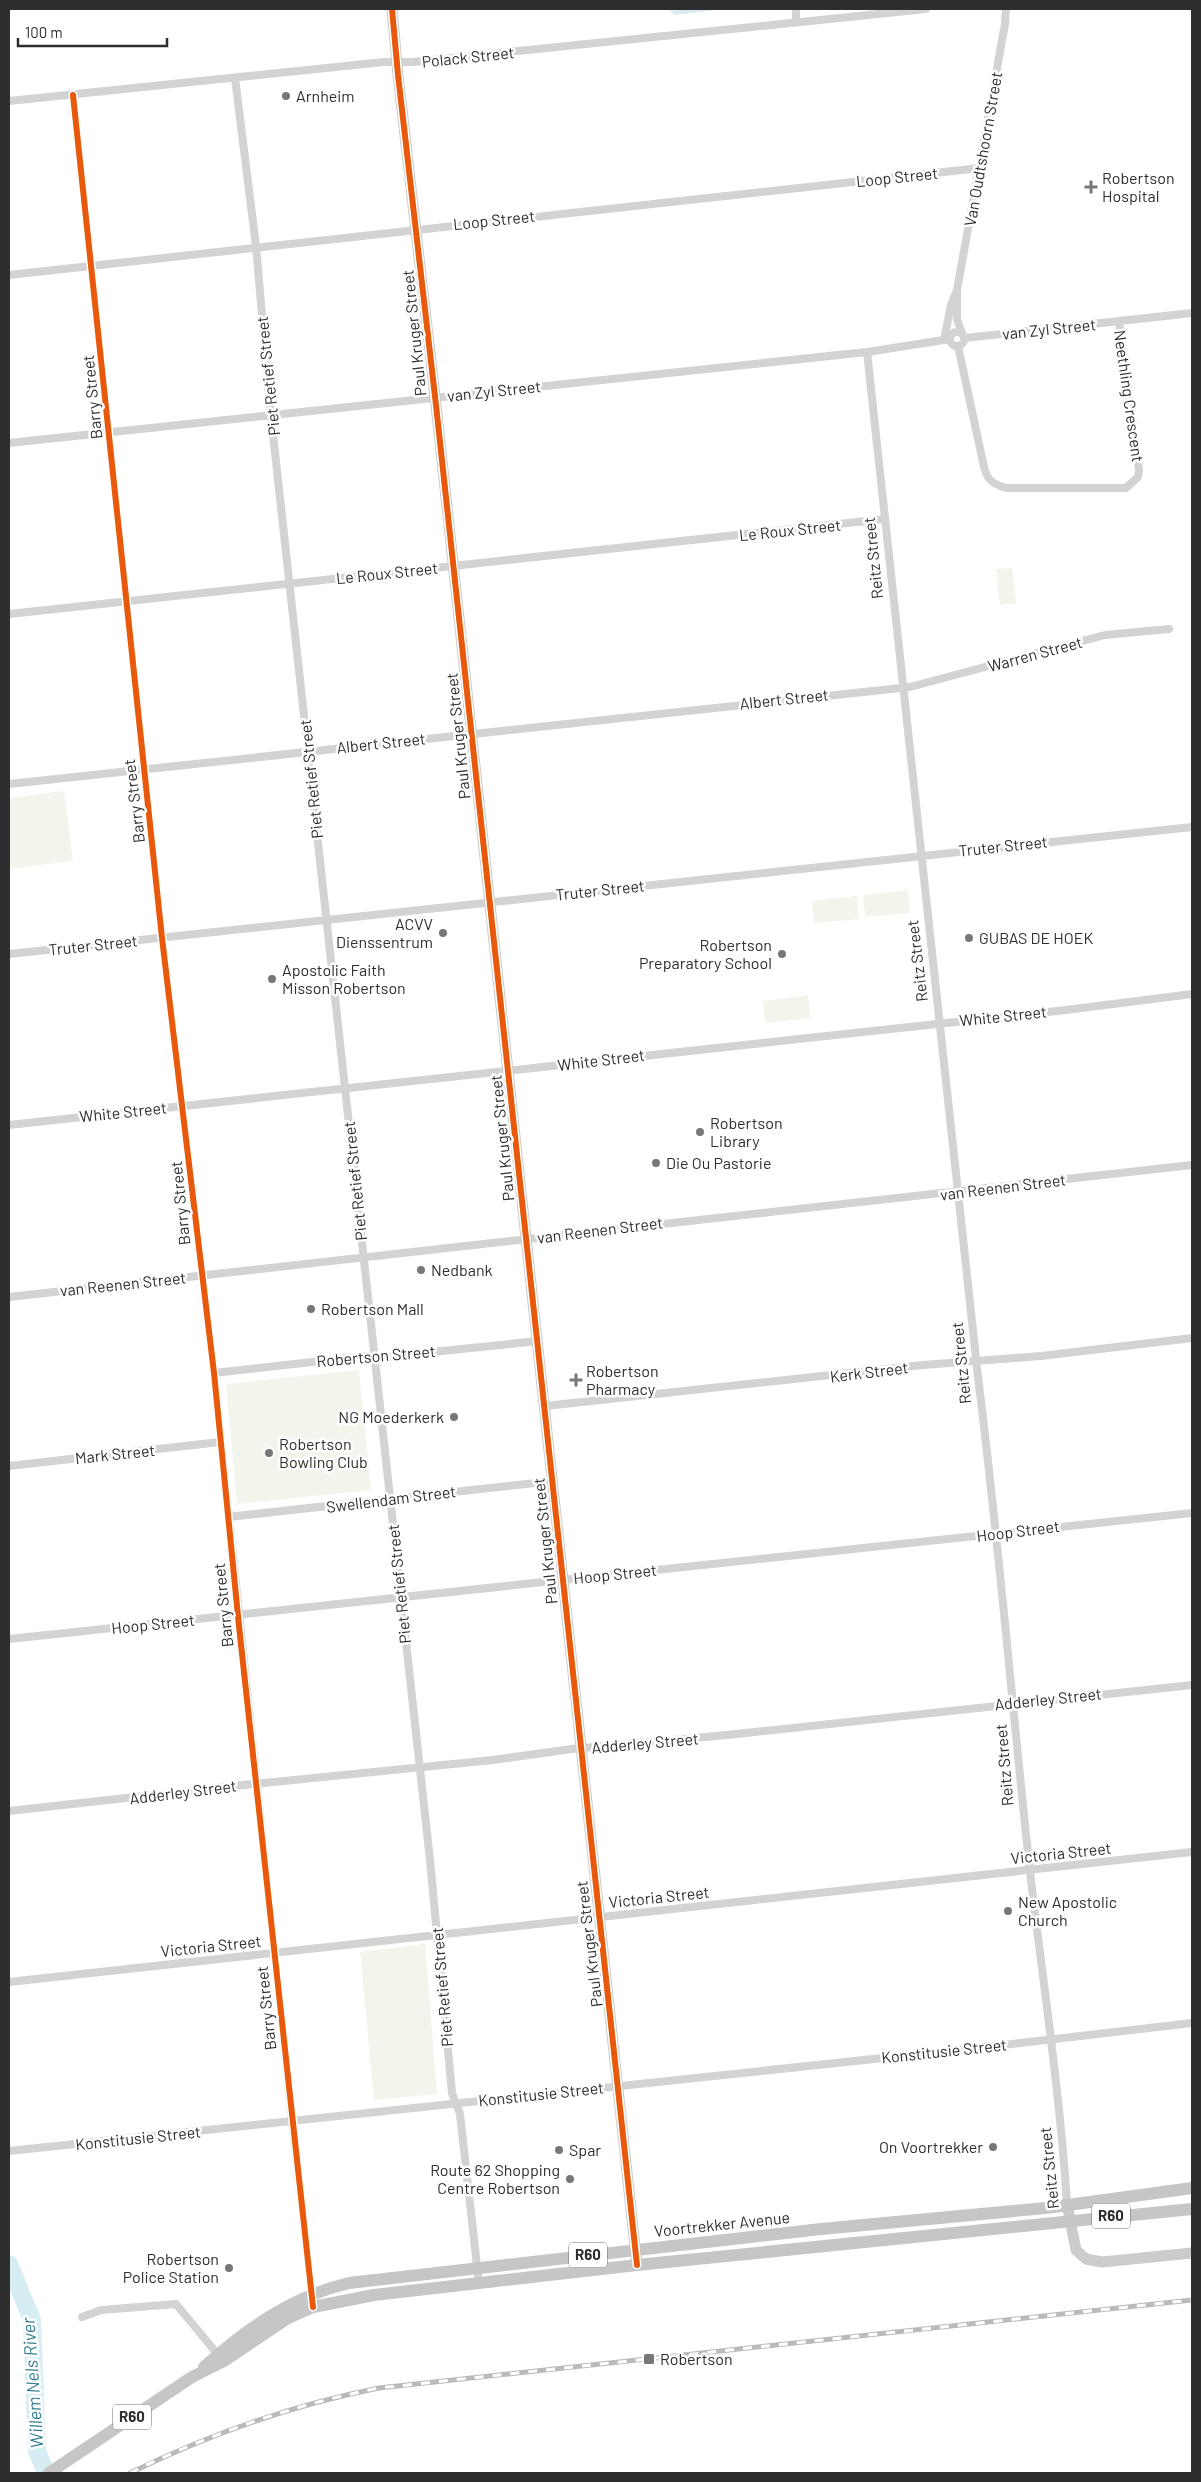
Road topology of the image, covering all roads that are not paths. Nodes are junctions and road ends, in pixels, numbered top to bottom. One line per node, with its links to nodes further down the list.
1 (392, 9): 7 (street, Paul Kruger Street)
2 (796, 9): 6 (street)
3 (926, 9): 5 (street, Polack Street)
4 (1006, 9): 11 (street, Van Oudtshoorn Street)
5 (898, 10): 6 (street, Polack Street)
6 (796, 22): 7 (street, Polack Street)
7 (397, 62): 8 (street, Polack Street); 12 (street, Paul Kruger Street)
8 (235, 78): 9 (street, Polack Street); 13 (street, Piet Retief Street)
9 (74, 95): 10 (street, Polack Street); 14 (street, Barry Street)
10 (9, 101)
11 (980, 168): 12 (street, Loop Street); 16 (street, Van Oudtshoorn Street)
12 (416, 229): 13 (street, Loop Street); 23 (street, Paul Kruger Street)
13 (256, 246): 14 (street, Loop Street); 24 (street, Piet Retief Street)
14 (92, 265): 15 (street, Loop Street); 25 (street, Barry Street)
15 (9, 274)
16 (957, 290): 19 (street, Van Oudtshoorn Street); 20 (street, Van Oudtshoorn Street)
17 (1192, 313): 18 (street, van Zyl Street)
18 (1119, 322): 19 (street, van Zyl Street); 21 (street, Neethling Crescent)
19 (963, 336): 20 (street); 21 (street)
20 (947, 340): 21 (street); 22 (street, van Zyl Street)
21 (958, 346)
22 (867, 352): 23 (street, van Zyl Street); 27 (street, Reitz Street)
23 (435, 397): 24 (street, van Zyl Street); 28 (street, Paul Kruger Street)
24 (272, 414): 25 (street, van Zyl Street); 29 (street, Piet Retief Street)
25 (109, 433): 26 (street, van Zyl Street); 30 (street, Barry Street)
26 (9, 443)
27 (886, 519): 28 (street, Le Roux Street); 33 (street, Reitz Street)
28 (453, 566): 29 (street, Le Roux Street); 34 (street, Paul Kruger Street)
29 (290, 584): 30 (street, Le Roux Street); 35 (street, Piet Retief Street)
30 (127, 601): 31 (street, Le Roux Street); 36 (street, Barry Street)
31 (9, 614)
32 (1169, 629): 33 (street, Warren Street)
33 (902, 688): 34 (street, Albert Street); 39 (street, Reitz Street)
34 (471, 733): 35 (street, Albert Street); 40 (street, Paul Kruger Street)
35 (308, 751): 36 (street, Albert Street); 41 (street, Piet Retief Street)
36 (144, 769): 37 (street, Albert Street); 42 (street, Barry Street)
37 (9, 784)
38 (1192, 827): 39 (street, Truter Street)
39 (921, 856): 40 (street, Truter Street); 45 (street, Reitz Street)
40 (490, 902): 41 (street, Truter Street); 46 (street, Paul Kruger Street)
41 (328, 920): 42 (street, Truter Street); 47 (street, Piet Retief Street)
42 (162, 938): 43 (street, Truter Street); 48 (street, Barry Street)
43 (9, 954)
44 (1192, 994): 45 (street, White Street)
45 (941, 1023): 46 (street, White Street); 51 (street, Reitz Street)
46 (508, 1070): 47 (street, White Street); 52 (street, Paul Kruger Street)
47 (346, 1088): 48 (street, White Street); 53 (street, Piet Retief Street)
48 (183, 1106): 49 (street, White Street); 54 (street, Barry Street)
49 (9, 1125)
50 (1192, 1165): 51 (street, van Reenen Street)
51 (958, 1191): 52 (street, van Reenen Street); 59 (street, Reitz Street)
52 (526, 1238): 53 (street, van Reenen Street); 57 (street, Paul Kruger Street)
53 (363, 1257): 54 (street, van Reenen Street); 58 (street, Piet Retief Street)
54 (202, 1275): 55 (street, van Reenen Street); 60 (street, Barry Street)
55 (9, 1297)
56 (1192, 1338): 59 (street, Kerk Street)
57 (538, 1341): 58 (street, Robertson Street); 61 (street, Paul Kruger Street)
58 (375, 1356): 60 (street, Robertson Street); 65 (street, Piet Retief Street)
59 (976, 1361): 61 (street, Kerk Street); 68 (street, Reitz Street)
60 (214, 1373): 62 (street, Barry Street)
61 (545, 1406): 64 (street, Paul Kruger Street)
62 (220, 1442): 63 (street, Mark Street); 67 (street, Barry Street)
63 (9, 1466)
64 (553, 1481): 65 (street, Swellendam Street); 69 (street, Paul Kruger Street)
65 (390, 1500): 67 (street, Swellendam Street); 70 (street, Piet Retief Street)
66 (1192, 1513): 68 (street, Hoop Street)
67 (228, 1517): 71 (street, Barry Street)
68 (997, 1533): 69 (street, Hoop Street); 74 (street, Reitz Street)
69 (563, 1580): 70 (street, Hoop Street); 75 (street, Paul Kruger Street)
70 (400, 1598): 71 (street, Hoop Street); 76 (street, Piet Retief Street)
71 (238, 1615): 72 (street, Hoop Street); 77 (street, Barry Street)
72 (9, 1639)
73 (1192, 1685): 74 (street, Adderley Street)
74 (1014, 1702): 75 (street, Adderley Street); 80 (street, Reitz Street)
75 (581, 1749): 76 (street, Adderley Street); 81 (street, Paul Kruger Street)
76 (419, 1768): 77 (street, Adderley Street); 82 (street, Piet Retief Street)
77 (257, 1783): 78 (street, Adderley Street); 83 (street, Barry Street)
78 (9, 1811)
79 (1192, 1852): 80 (street, Victoria Street)
80 (1030, 1871): 81 (street, Victoria Street); 86 (street, Reitz Street)
81 (600, 1918): 82 (street, Victoria Street); 87 (street, Paul Kruger Street)
82 (437, 1934): 83 (street, Victoria Street); 88 (street, Piet Retief Street)
83 (274, 1953): 84 (street, Victoria Street); 89 (street, Barry Street)
84 (9, 1982)
85 (1192, 2023): 86 (street, Konstitusie Street)
86 (1051, 2039): 87 (street, Konstitusie Street); 93 (street, Reitz Street)
87 (619, 2086): 88 (street, Konstitusie Street); 97 (street, Paul Kruger Street)
88 (456, 2102): 89 (street, Konstitusie Street); 100 (street, Piet Retief Street)
89 (292, 2122): 90 (street, Konstitusie Street); 102 (street, Barry Street)
90 (9, 2151)
91 (1192, 2188): 92 (main road, Voortrekker Avenue / R60)
92 (1164, 2192): 93 (main road, Voortrekker Avenue / R60); 95 (main road)
93 (1067, 2204): 96 (street, Reitz Street); 97 (main road, Voortrekker Avenue / R60)
94 (1192, 2209): 95 (main road, Voortrekker Avenue / R60)
95 (1165, 2212): 96 (main road, Voortrekker Avenue / R60)
96 (1071, 2222): 98 (street, Reitz Street); 99 (main road, Voortrekker Avenue / R60)
97 (636, 2249): 99 (street, Paul Kruger Street); 100 (main road, Voortrekker Avenue / R60)
98 (1192, 2253)
99 (638, 2265): 101 (main road, Voortrekker Avenue / R60)
100 (478, 2268): 101 (street, Piet Retief Street); 102 (main road, Voortrekker Avenue / R60)
101 (479, 2284): 103 (main road, Voortrekker Avenue / R60)
102 (312, 2293): 103 (street, Barry Street); 105 (main road, Voortrekker Avenue / R60)
103 (313, 2307): 105 (main road, Voortrekker Avenue / R60)
104 (82, 2317): 105 (street)
105 (221, 2358): 106 (main road, Voortrekker Avenue / R60)
106 (49, 2473)

